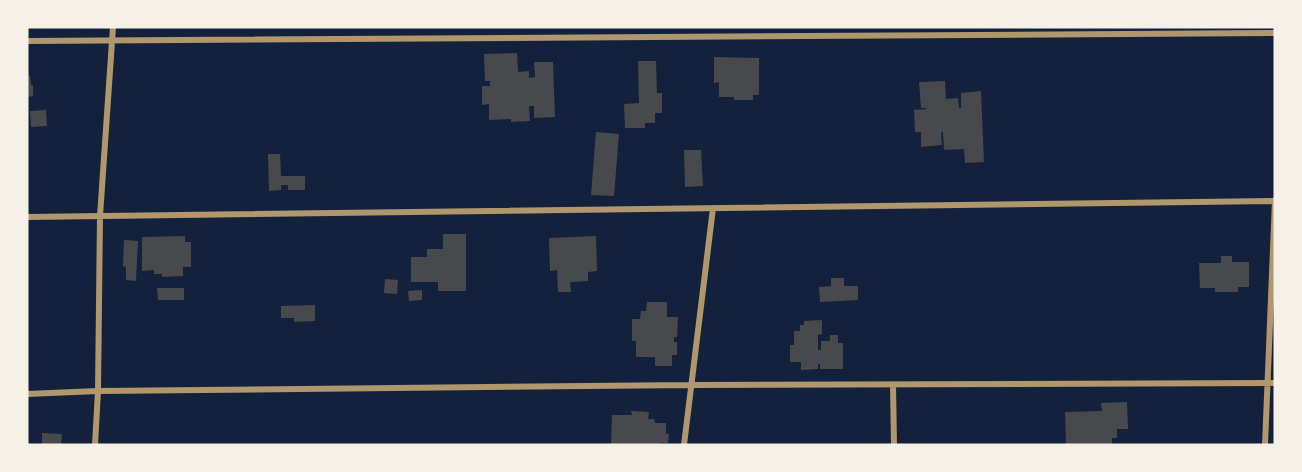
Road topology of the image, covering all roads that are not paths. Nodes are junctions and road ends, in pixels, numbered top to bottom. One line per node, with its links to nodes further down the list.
1 (113, 27): 3 (street)
2 (1275, 33): 3 (street)
3 (113, 40): 4 (street); 7 (street)
4 (27, 41)
5 (1275, 200): 6 (street); 9 (street)
6 (713, 208): 7 (street); 10 (street)
7 (100, 216): 8 (street); 12 (street)
8 (27, 217)
9 (1272, 383): 11 (street); 17 (street)
10 (691, 385): 11 (street); 12 (street); 15 (street)
11 (892, 385): 16 (street)
12 (98, 391): 13 (street); 14 (street)
13 (27, 394)
14 (95, 445)
15 (684, 445)
16 (894, 445)
17 (1265, 445)

